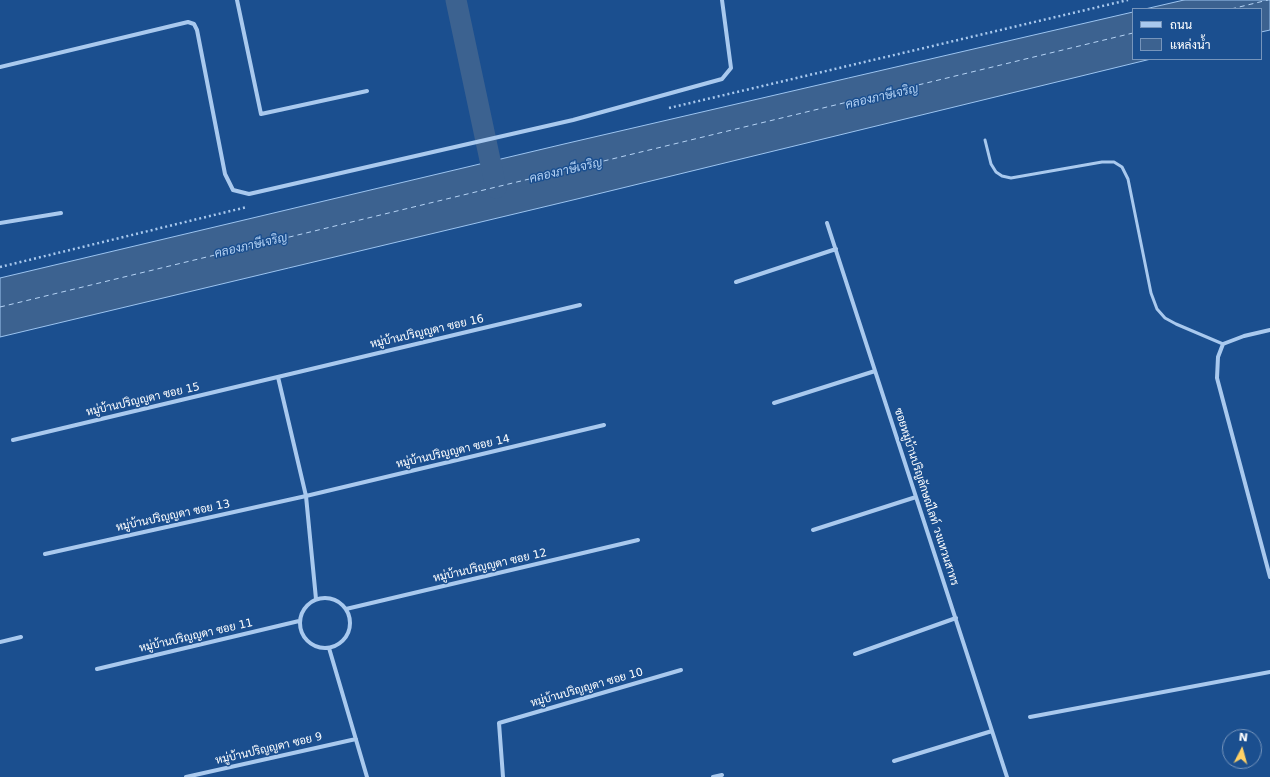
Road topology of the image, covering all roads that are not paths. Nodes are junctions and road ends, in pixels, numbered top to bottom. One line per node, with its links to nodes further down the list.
1 (244, 0): 3 (street)
2 (722, 0): 4 (street)
3 (237, 1): 5 (street)
4 (0, 67)
5 (367, 91)
6 (985, 140): 14 (lane)
7 (61, 213): 8 (street)
8 (0, 223)
9 (827, 223): 10 (street, ซอยหมู่บ้านปริญลักษณ์ไลท์ วงแหวนสาทร)
10 (836, 249): 11 (street); 15 (street, ซอยหมู่บ้านปริญลักษณ์ไลท์ วงแหวนสาทร)
11 (736, 282)
12 (580, 305): 16 (street, หมู่บ้านปริญญดา ซอย 16)
13 (1270, 330): 14 (street)
14 (1223, 344): 25 (street)
15 (875, 370): 17 (street); 21 (street, ซอยหมู่บ้านปริญลักษณ์ไลท์ วงแหวนสาทร)
16 (278, 377): 19 (street, หมู่บ้านปริญญดา ซอย 15); 20 (street)
17 (774, 403)
18 (604, 425): 20 (street, หมู่บ้านปริญญดา ซอย 14)
19 (13, 440)
20 (306, 496): 24 (street, หมู่บ้านปริญญดา ซอย 13); 26 (street)
21 (916, 497): 22 (street); 28 (street, ซอยหมู่บ้านปริญลักษณ์ไลท์ วงแหวนสาทร)
22 (813, 530)
23 (638, 540): 27 (street, หมู่บ้านปริญญดา ซอย 12)
24 (45, 554)
25 (1270, 577)
26 (316, 599): 27 (street); 29 (street)
27 (346, 609): 32 (street)
28 (956, 618): 33 (street); 38 (street, ซอยหมู่บ้านปริญลักษณ์ไลท์ วงแหวนสาทร)
29 (300, 621): 32 (street); 34 (street, หมู่บ้านปริญญดา ซอย 11)
30 (20, 637): 31 (street)
31 (0, 642)
32 (329, 648): 39 (street)
33 (856, 654)
34 (97, 669)
35 (681, 670): 44 (street, หมู่บ้านปริญญดา ซอย 10)
36 (1270, 672): 37 (street)
37 (1030, 717)
38 (992, 731): 40 (street); 46 (street, ซอยหมู่บ้านปริญลักษณ์ไลท์ วงแหวนสาทร)
39 (356, 739): 42 (street, หมู่บ้านปริญญดา ซอย 9); 43 (street)
40 (894, 761)
41 (722, 775): 45 (street)
42 (186, 777)
43 (367, 777)
44 (503, 777)
45 (713, 777)
46 (1007, 777)

